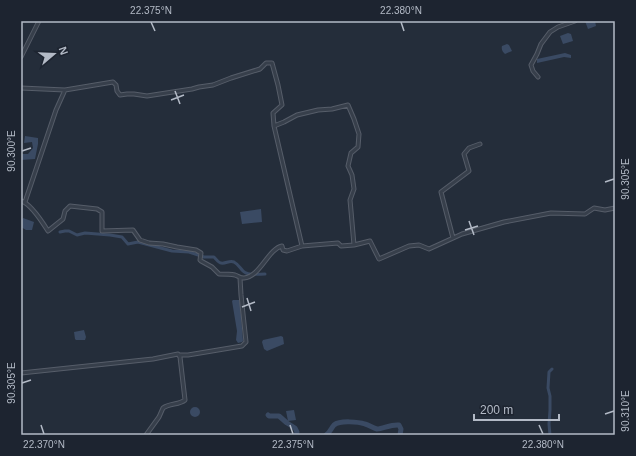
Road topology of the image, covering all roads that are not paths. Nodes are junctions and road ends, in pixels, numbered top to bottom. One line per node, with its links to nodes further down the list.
1 (39, 21): 3 (street)
2 (575, 21): 4 (street)
3 (21, 57)
4 (538, 78)
5 (21, 88): 6 (street)
6 (65, 90): 7 (street); 9 (street)
7 (274, 126): 12 (street); 13 (street)
8 (480, 144): 11 (street)
9 (23, 202): 14 (street)
10 (615, 208): 11 (street)
11 (453, 238): 12 (street)
12 (354, 245): 13 (street)
13 (302, 246): 14 (street)
14 (240, 278): 15 (street)
15 (179, 355): 16 (street); 17 (street)
16 (21, 373)
17 (146, 435)

